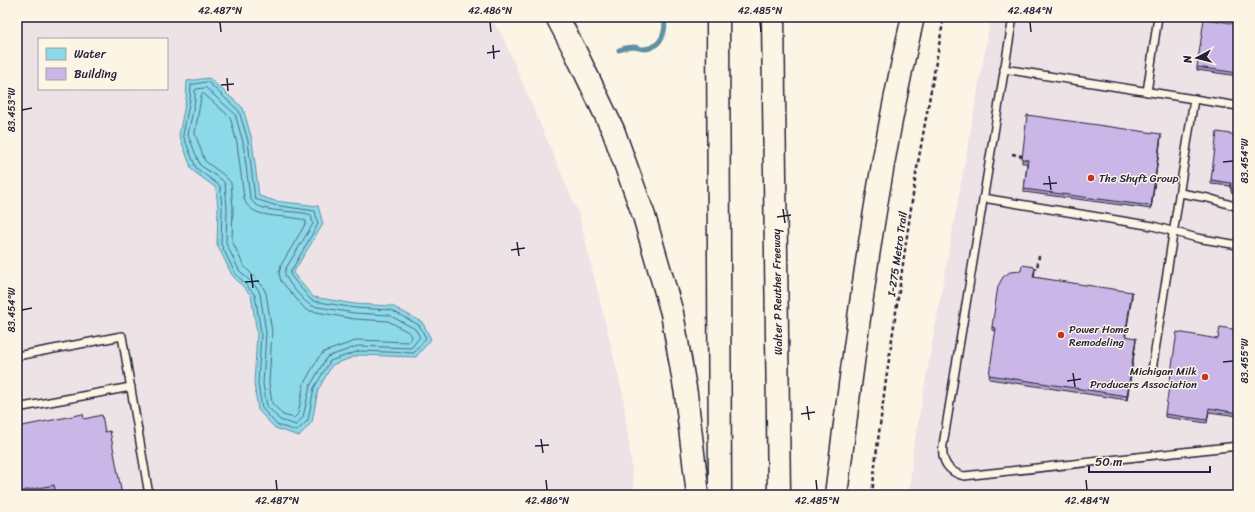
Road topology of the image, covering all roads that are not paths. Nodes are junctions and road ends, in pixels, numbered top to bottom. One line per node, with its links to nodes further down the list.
1 (557, 17): 22 (highway)
2 (718, 17): 23 (highway)
3 (773, 17): 24 (highway, Walter P Reuther Freeway)
4 (913, 17): 25 (highway)
5 (1013, 17): 7 (lane)
6 (1158, 17): 8 (lane)
7 (1004, 69): 8 (lane); 12 (lane)
8 (1147, 92): 9 (lane)
9 (1194, 99): 10 (lane); 11 (lane)
10 (1238, 106)
11 (1180, 193): 13 (lane); 14 (lane)
12 (983, 198): 14 (lane); 20 (lane)
13 (1238, 207)
14 (1173, 231): 15 (lane); 17 (lane)
15 (1238, 245)
16 (17, 356): 18 (lane)
17 (1152, 370)
18 (131, 387): 19 (lane); 21 (lane)
19 (17, 408)
20 (1238, 446)
21 (149, 495)
22 (698, 495)
23 (720, 495)
24 (779, 495)
25 (836, 495)

